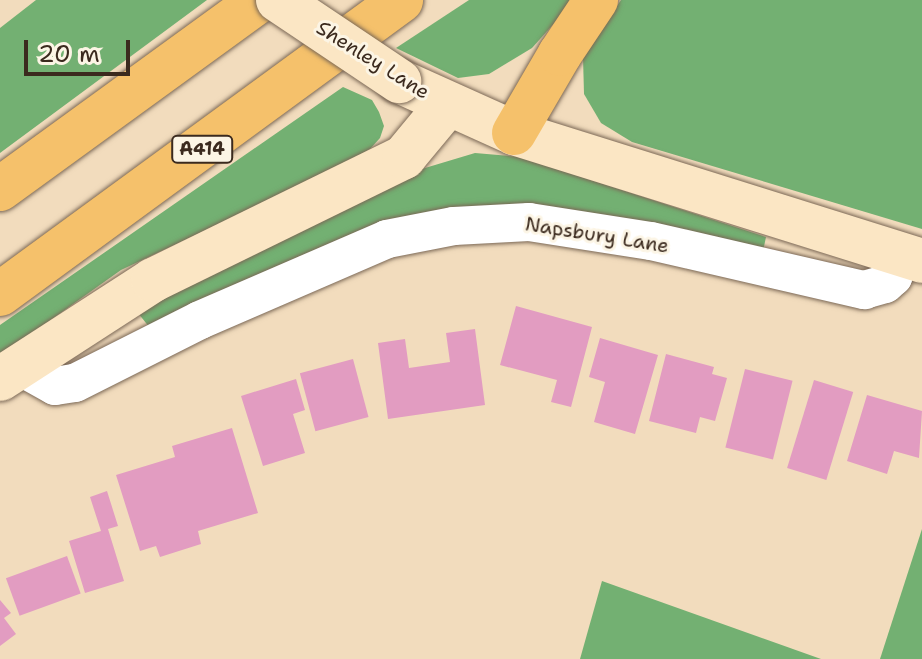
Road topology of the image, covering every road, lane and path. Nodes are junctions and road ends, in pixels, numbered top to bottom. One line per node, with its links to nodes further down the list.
1 (260, 0): 7 (highway)
2 (278, 0): 5 (street, Shenley Lane, bridge)
3 (401, 0): 9 (highway, A414)
4 (596, 0): 6 (highway)
5 (448, 104): 6 (street, Shenley Lane); 10 (street, Napsbury Lane)
6 (514, 133): 8 (street, Napsbury Lane)
7 (0, 189)
8 (912, 258): 10 (street, Napsbury Lane)
9 (0, 294)
10 (10, 372)

